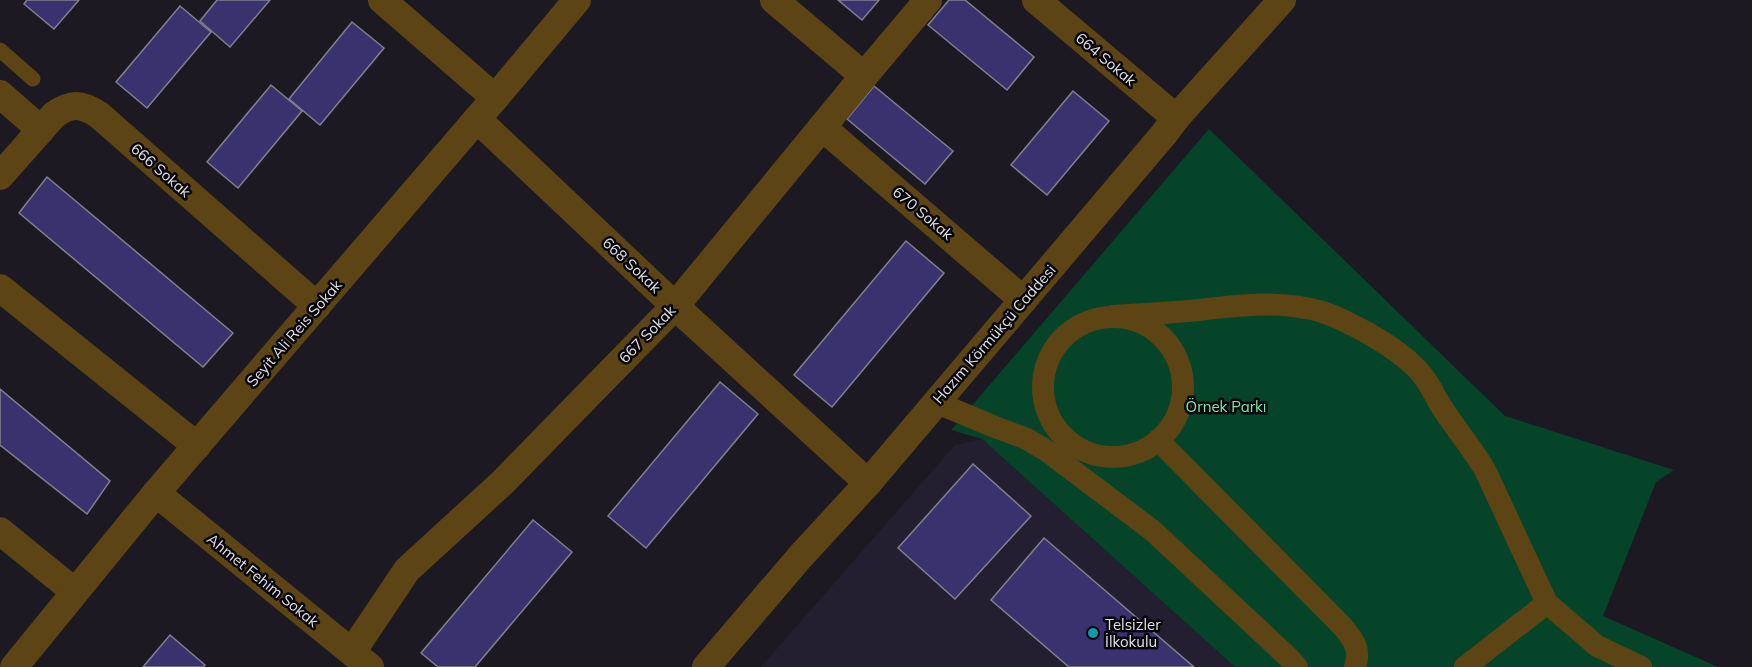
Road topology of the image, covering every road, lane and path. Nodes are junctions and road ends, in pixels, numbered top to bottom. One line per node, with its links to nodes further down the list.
1 (382, 0): 11 (street, 668 Sokak)
2 (576, 0): 11 (street, Seyit Ali Reis Sokak)
3 (774, 0): 8 (street)
4 (928, 0): 8 (street, 667 Sokak)
5 (1036, 0): 12 (street, 664 Sokak)
6 (1282, 0): 12 (street, Hazım Körmükçü Caddesi)
7 (0, 50): 9 (lane)
8 (864, 76): 13 (street, 667 Sokak)
9 (33, 79)
10 (0, 94): 14 (street)
11 (486, 108): 18 (street, Seyit Ali Reis Sokak); 19 (street, 668 Sokak)
12 (1176, 118): 17 (street, Hazım Körmükçü Caddesi)
13 (822, 127): 17 (street, 670 Sokak); 19 (street, 667 Sokak)
14 (41, 130): 15 (street, 666 Sokak); 18 (street, 666 Sokak)
15 (0, 176)
16 (0, 288): 24 (street)
17 (1023, 300): 21 (street, Hazım Körmükçü Caddesi)
18 (316, 306): 24 (street, Seyit Ali Reis Sokak)
19 (675, 306): 26 (street, 668 Sokak); 31 (street, 667 Sokak)
20 (1113, 316): 22 (street); 23 (street); 30 (street)
21 (935, 402): 25 (street); 26 (street, Hazım Körmükçü Caddesi)
22 (1045, 403): 23 (street); 25 (street)
23 (1158, 440): 35 (street)
24 (197, 446): 27 (street, Seyit Ali Reis Sokak)
25 (1038, 446): 34 (street)
26 (868, 483): 33 (street, Hazım Körmükçü Caddesi)
27 (156, 493): 29 (street, Seyit Ali Reis Sokak); 31 (street, Ahmet Fehim Sokak)
28 (0, 531): 29 (street)
29 (75, 592): 32 (street, Seyit Ali Reis Sokak)
30 (1547, 603): 36 (street); 37 (street)
31 (361, 660)
32 (14, 667)
33 (706, 667)
34 (1297, 667)
35 (1355, 667)
36 (1465, 667)
37 (1641, 667)

